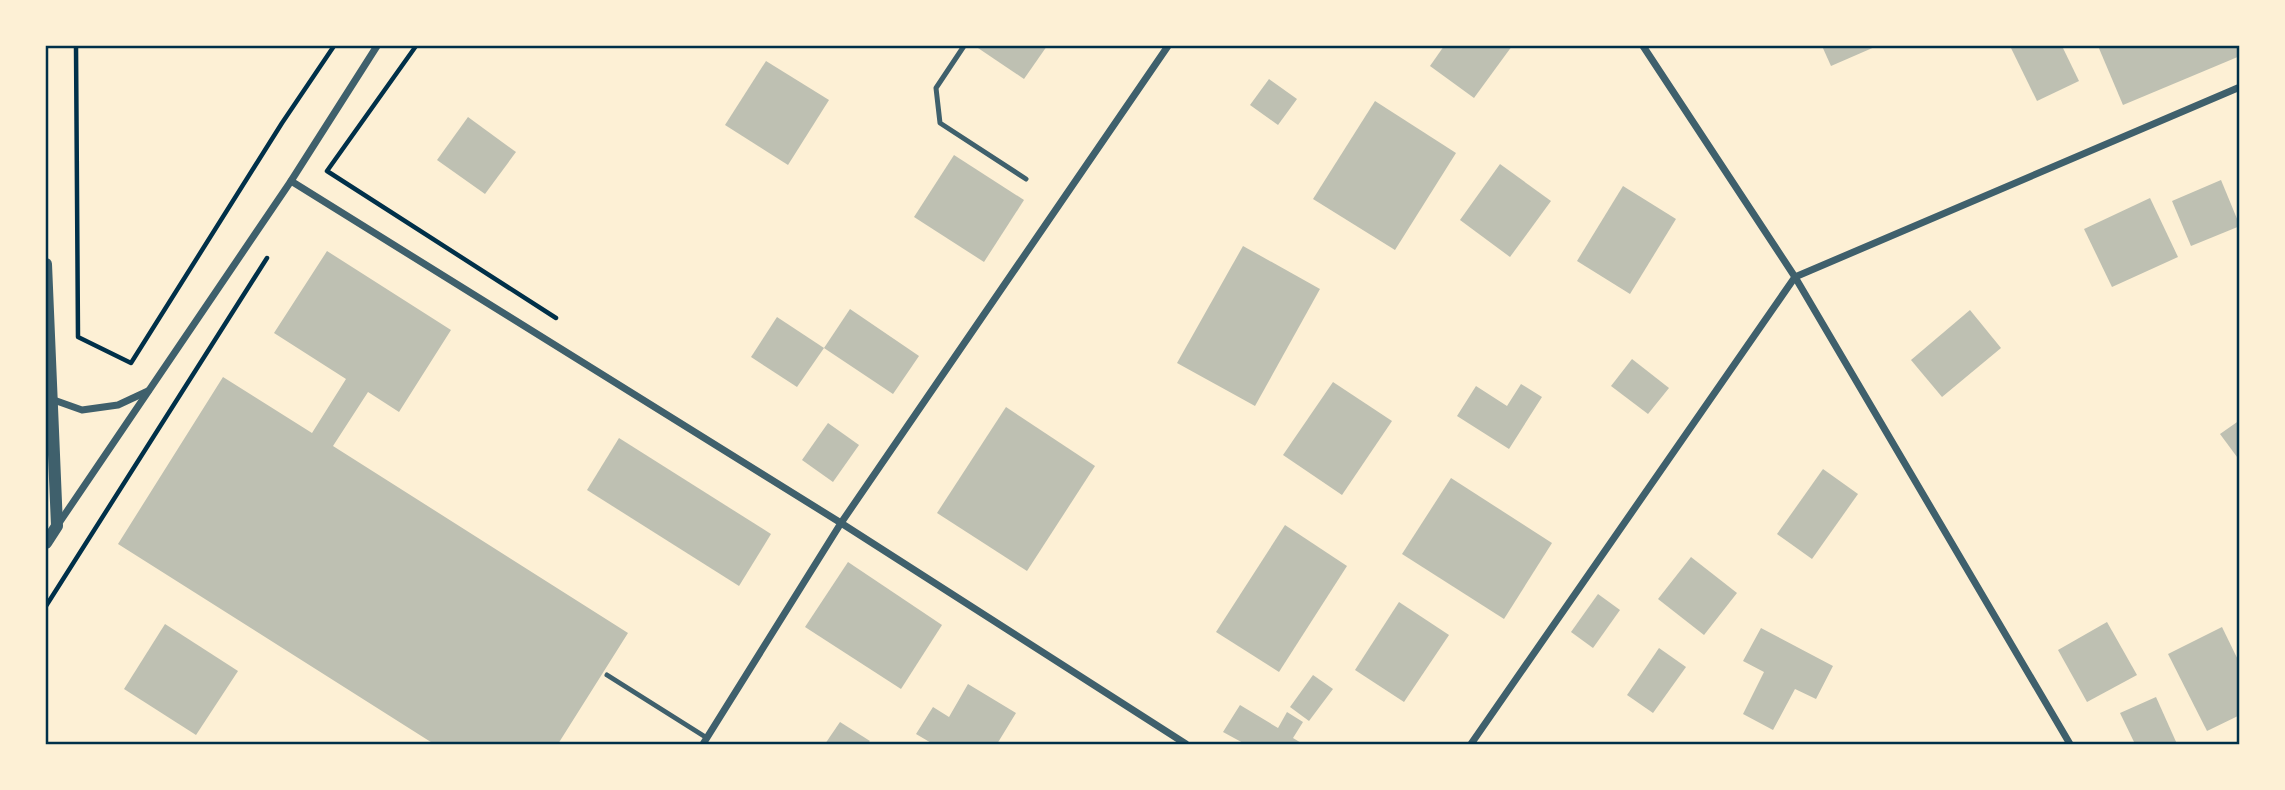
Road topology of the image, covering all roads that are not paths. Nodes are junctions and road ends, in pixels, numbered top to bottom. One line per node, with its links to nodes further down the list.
1 (376, 46): 7 (street)
2 (964, 46): 6 (lane)
3 (1168, 46): 12 (street)
4 (1643, 46): 9 (street)
5 (2239, 87): 9 (street)
6 (1026, 179)
7 (291, 181): 10 (street); 12 (street)
8 (46, 264): 11 (street)
9 (1795, 277): 18 (street); 19 (street)
10 (149, 391): 11 (street); 13 (street)
11 (51, 399): 13 (street)
12 (841, 523): 16 (street); 17 (street)
13 (57, 526): 14 (street)
14 (46, 543)
15 (607, 675): 16 (lane)
16 (705, 741)
17 (1186, 744)
18 (1471, 744)
19 (2070, 744)

